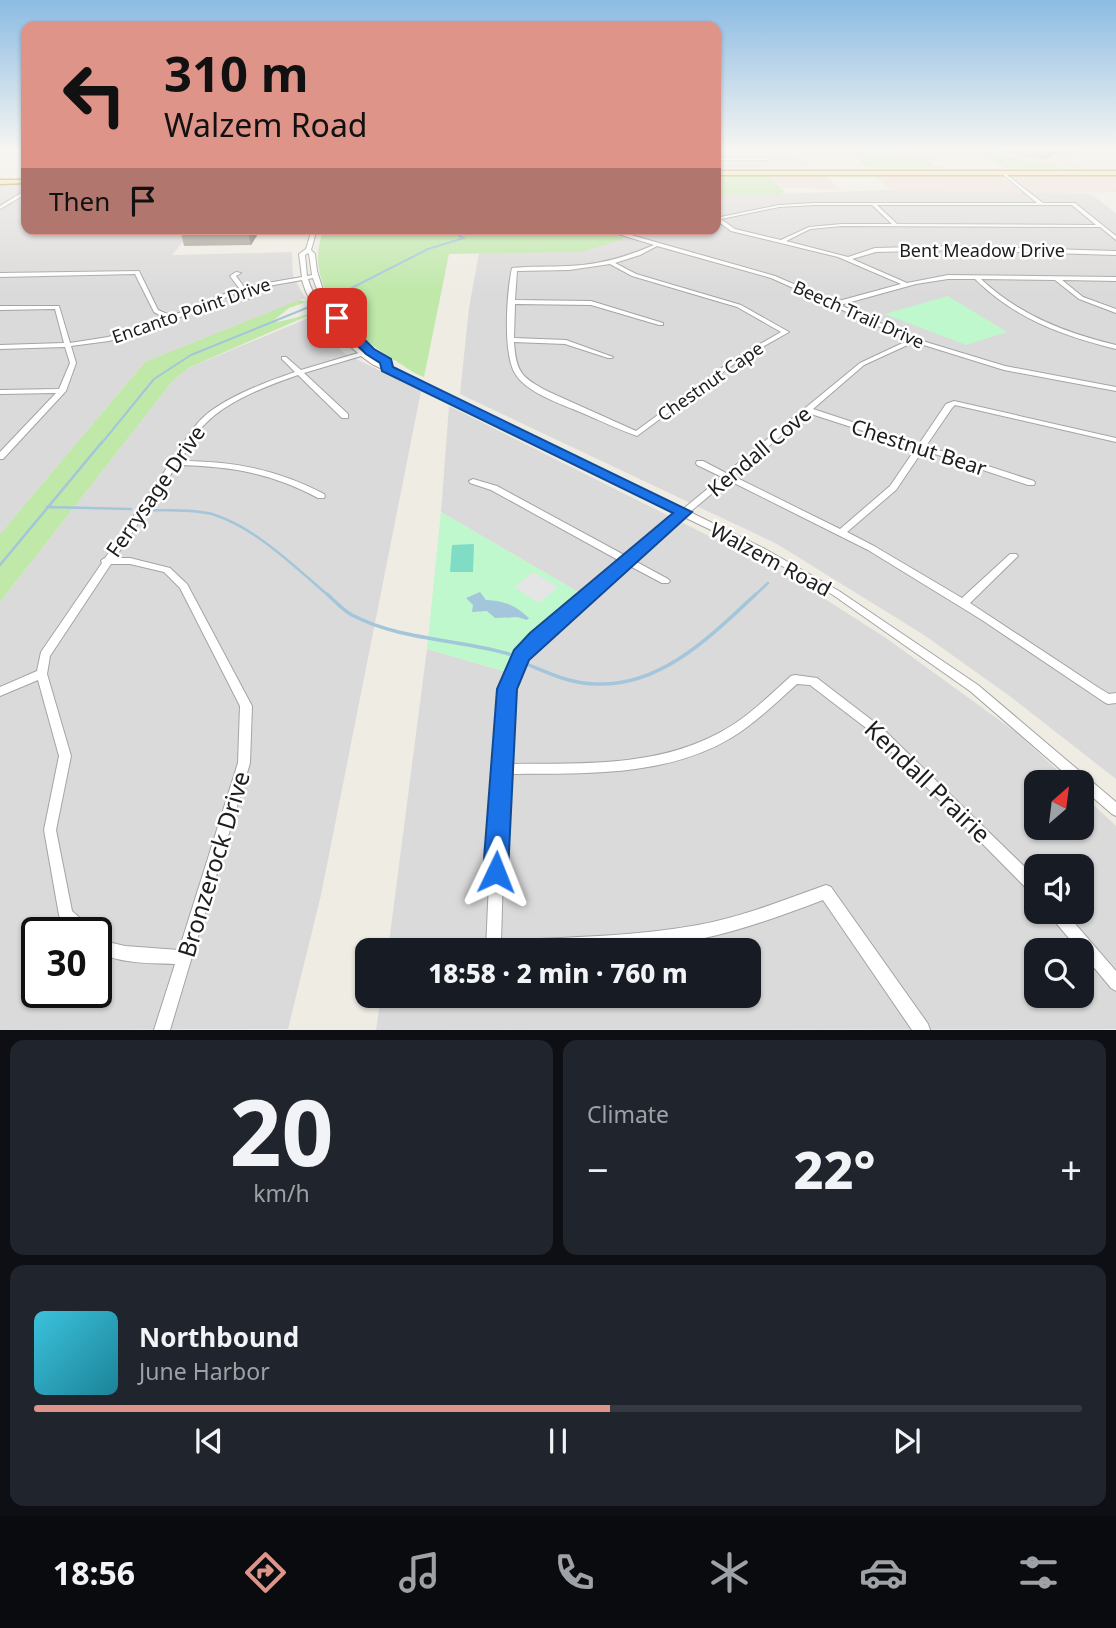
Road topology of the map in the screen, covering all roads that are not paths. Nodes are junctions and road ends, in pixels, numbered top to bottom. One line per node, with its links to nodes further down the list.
1 (15, 198): 5 (street)
2 (1035, 198): 4 (street)
3 (872, 203): 4 (street); 6 (street); 8 (street)
4 (1042, 204): 9 (street)
5 (0, 208)
6 (721, 218)
7 (721, 223): 13 (street)
8 (895, 224): 9 (street); 13 (street)
9 (1100, 226): 12 (street)
10 (313, 235): 15 (street)
11 (622, 235): 14 (street, Beech Trail Drive)
12 (1116, 238)
13 (781, 242): 17 (street)
14 (655, 246): 18 (street); 30 (street, Beech Trail Drive)
15 (308, 250): 21 (street, Walzem Road); 22 (street)
16 (1116, 253): 17 (street, Bent Meadow Drive)
17 (848, 259): 26 (street)
18 (613, 264): 29 (street); 35 (street, Chestnut Cape)
19 (238, 273): 27 (street)
20 (0, 275): 33 (street)
21 (314, 276): 22 (street, Encanto Point Drive); 43 (street, Walzem Road)
22 (304, 277): 27 (street, Encanto Point Drive); 40 (street, Walzem Road)
23 (976, 277): 24 (street); 26 (street); 39 (street)
24 (1056, 278): 25 (street); 32 (street)
25 (1116, 279)
26 (907, 285): 30 (street)
27 (241, 289): 28 (street); 33 (street, Encanto Point Drive)
28 (247, 298)
29 (513, 302): 34 (street); 35 (street)
30 (835, 304): 36 (street, Beech Trail Drive)
31 (0, 308): 37 (street)
32 (1116, 311)
33 (173, 319): 37 (street, Encanto Point Drive)
34 (661, 324)
35 (511, 340): 41 (street)
36 (914, 340): 45 (street, Beech Trail Drive); 48 (street, Kendall Cove)
37 (67, 345): 38 (street, Encanto Point Drive); 46 (street)
38 (0, 346)
39 (1116, 347)
40 (362, 354): 43 (street, Walzem Road); 44 (street, Ferrysage Drive)
41 (610, 357)
42 (284, 358): 44 (street)
43 (387, 369): 59 (street, Walzem Road)
44 (300, 373): 49 (street); 53 (street, Ferrysage Drive)
45 (1116, 389)
46 (62, 391): 47 (street); 52 (street)
47 (0, 392)
48 (808, 410): 51 (street, Chestnut Bear); 55 (street, Kendall Cove)
49 (345, 416)
50 (1116, 440): 51 (street)
51 (922, 448): 57 (street, Chestnut Bear); 60 (street)
52 (0, 457)
53 (171, 463): 58 (street); 62 (street, Ferrysage Drive)
54 (700, 463): 55 (street)
55 (728, 477): 59 (street, Kendall Cove); 60 (street)
56 (473, 481): 63 (street)
57 (1031, 483)
58 (321, 496)
59 (684, 512): 63 (street, Kendall Cove); 70 (street, Walzem Road)
60 (841, 533): 65 (street)
61 (1013, 556): 65 (street)
62 (106, 561): 66 (street, Ferrysage Drive); 77 (street, Bronzerock Drive)
63 (626, 561): 64 (street); 69 (street, Kendall Cove)
64 (665, 581)
65 (963, 603): 68 (street)
66 (42, 674): 67 (street); 72 (street)
67 (0, 692)
68 (1116, 698)
69 (500, 769): 71 (street, Kendall Prairie); 74 (street, Kendall Cove)
70 (1116, 810)
71 (1024, 876)
72 (68, 917)
73 (1066, 924): 78 (street)
74 (493, 938)
75 (650, 938): 80 (street)
76 (112, 950): 77 (street)
77 (184, 957): 79 (street, Bronzerock Drive)
78 (1116, 982)
79 (162, 1030)
80 (922, 1030)

